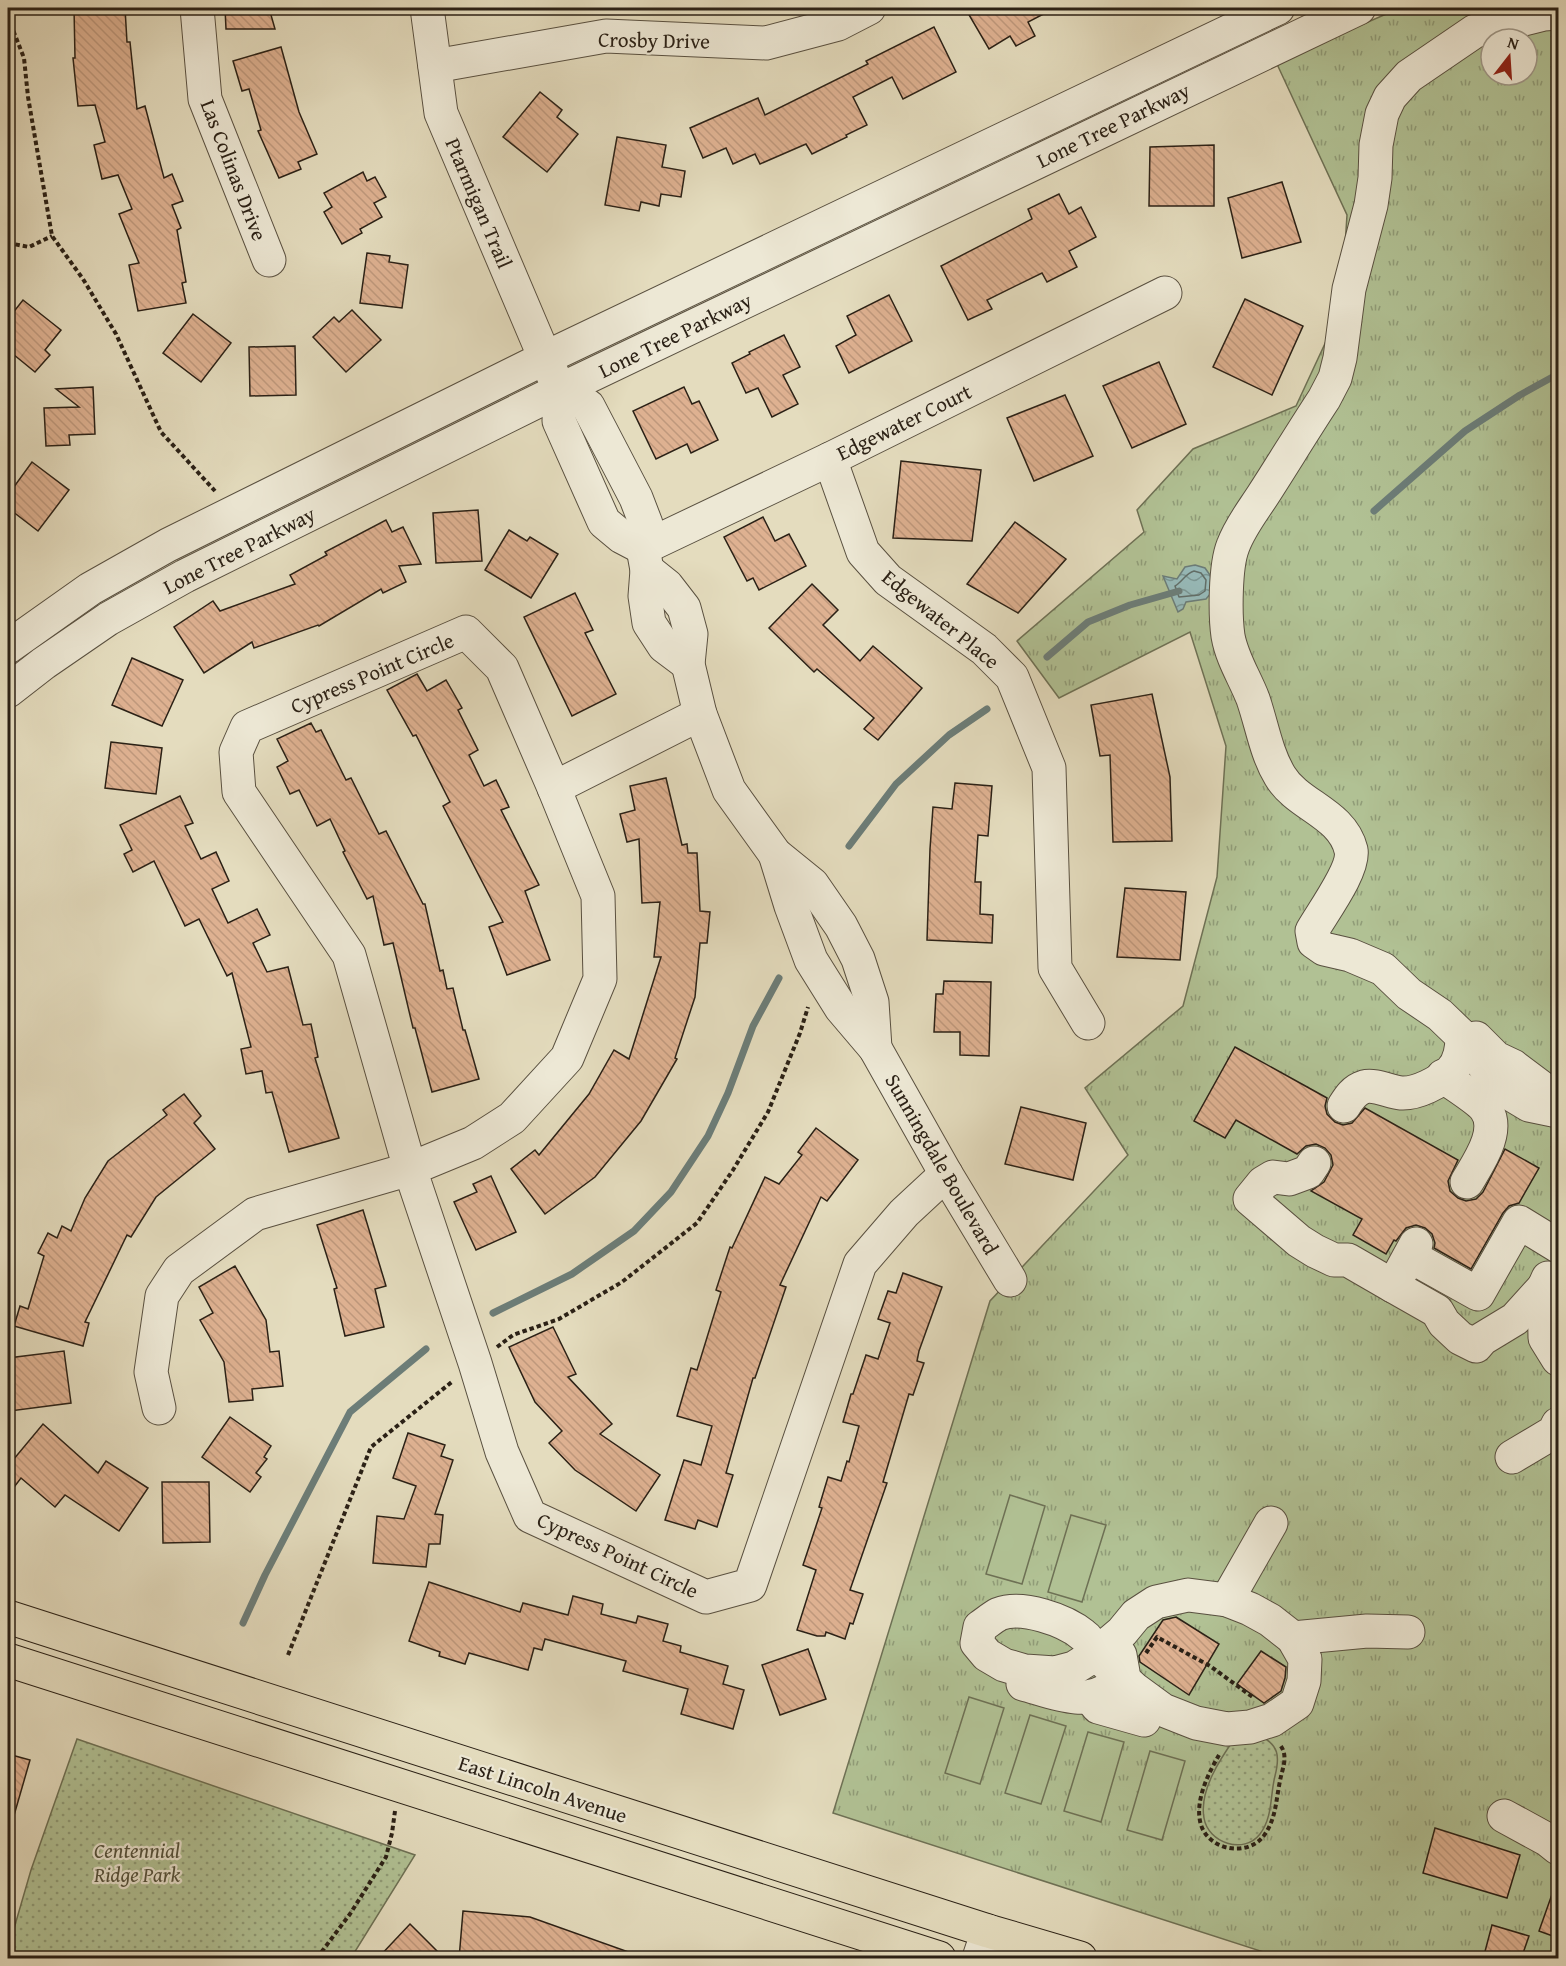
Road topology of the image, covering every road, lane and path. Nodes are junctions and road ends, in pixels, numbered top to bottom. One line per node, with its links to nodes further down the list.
1 (197, 8): 11 (street, Las Colinas Drive)
2 (427, 8): 8 (street, Ptarmigan Trail)
3 (869, 8): 8 (street, Crosby Drive)
4 (1278, 8): 13 (street, Lone Tree Parkway)
5 (1359, 8): 14 (street, Lone Tree Parkway)
6 (1558, 13): 23 (street)
7 (8, 17): 9 (path)
8 (435, 66): 13 (street, Ptarmigan Trail)
9 (52, 236): 10 (path); 16 (path)
10 (8, 243)
11 (269, 260)
12 (1165, 293): 15 (street, Edgewater Court)
13 (544, 358): 14 (street, Ptarmigan Trail); 18 (street, Lone Tree Parkway)
14 (560, 390): 17 (street); 19 (street, Lone Tree Parkway)
15 (830, 459): 17 (street, Edgewater Court); 25 (street, Edgewater Place)
16 (219, 496)
17 (645, 559): 20 (street, Sunningdale Boulevard)
18 (8, 647)
19 (8, 691)
20 (700, 714): 21 (street); 22 (street, Sunningdale Boulevard)
21 (554, 788): 35 (street, Cypress Point Circle); 35 (street, Cypress Point Circle)
22 (775, 854): 24 (street, Sunningdale Boulevard); 27 (street, Sunningdale Boulevard)
23 (1380, 967): 26 (street); 29 (street)
24 (819, 973): 27 (street, Sunningdale Boulevard); 44 (path)
25 (1088, 1023)
26 (1461, 1036): 28 (street); 31 (street)
27 (875, 1048): 36 (street, Sunningdale Boulevard)
28 (1443, 1076): 30 (street); 32 (street)
29 (1558, 1100)
30 (1344, 1106)
31 (1558, 1111)
32 (1488, 1114): 33 (street); 37 (street)
33 (1558, 1130)
34 (1314, 1163): 41 (street)
35 (410, 1169): 44 (street, Cypress Point Circle); 45 (street)
36 (946, 1174): 40 (street, Sunningdale Boulevard); 44 (street, Cypress Point Circle)
37 (1467, 1182)
38 (1558, 1246): 41 (street)
39 (1558, 1253): 42 (street)
40 (1010, 1280)
41 (1393, 1286): 42 (street)
42 (1544, 1287): 43 (street)
43 (1558, 1359)
44 (475, 1363): 53 (path)
45 (159, 1408)
46 (1558, 1424): 47 (street)
47 (1512, 1457)
48 (1271, 1523): 49 (street)
49 (1227, 1600): 52 (street); 55 (street)
50 (8, 1617): 62 (main road, East Lincoln Avenue)
51 (1408, 1632): 52 (street)
52 (1293, 1638): 55 (street)
53 (288, 1655)
54 (8, 1660): 64 (main road, East Lincoln Avenue)
55 (1108, 1664): 57 (street)
56 (1023, 1684): 57 (street)
57 (1090, 1697): 58 (street)
58 (1144, 1720)
59 (395, 1807): 63 (path)
60 (1504, 1816): 61 (street)
61 (1558, 1848)
62 (983, 1945): 65 (main road, East Lincoln Avenue)
63 (317, 1959)
64 (939, 1959)
65 (1080, 1959)

